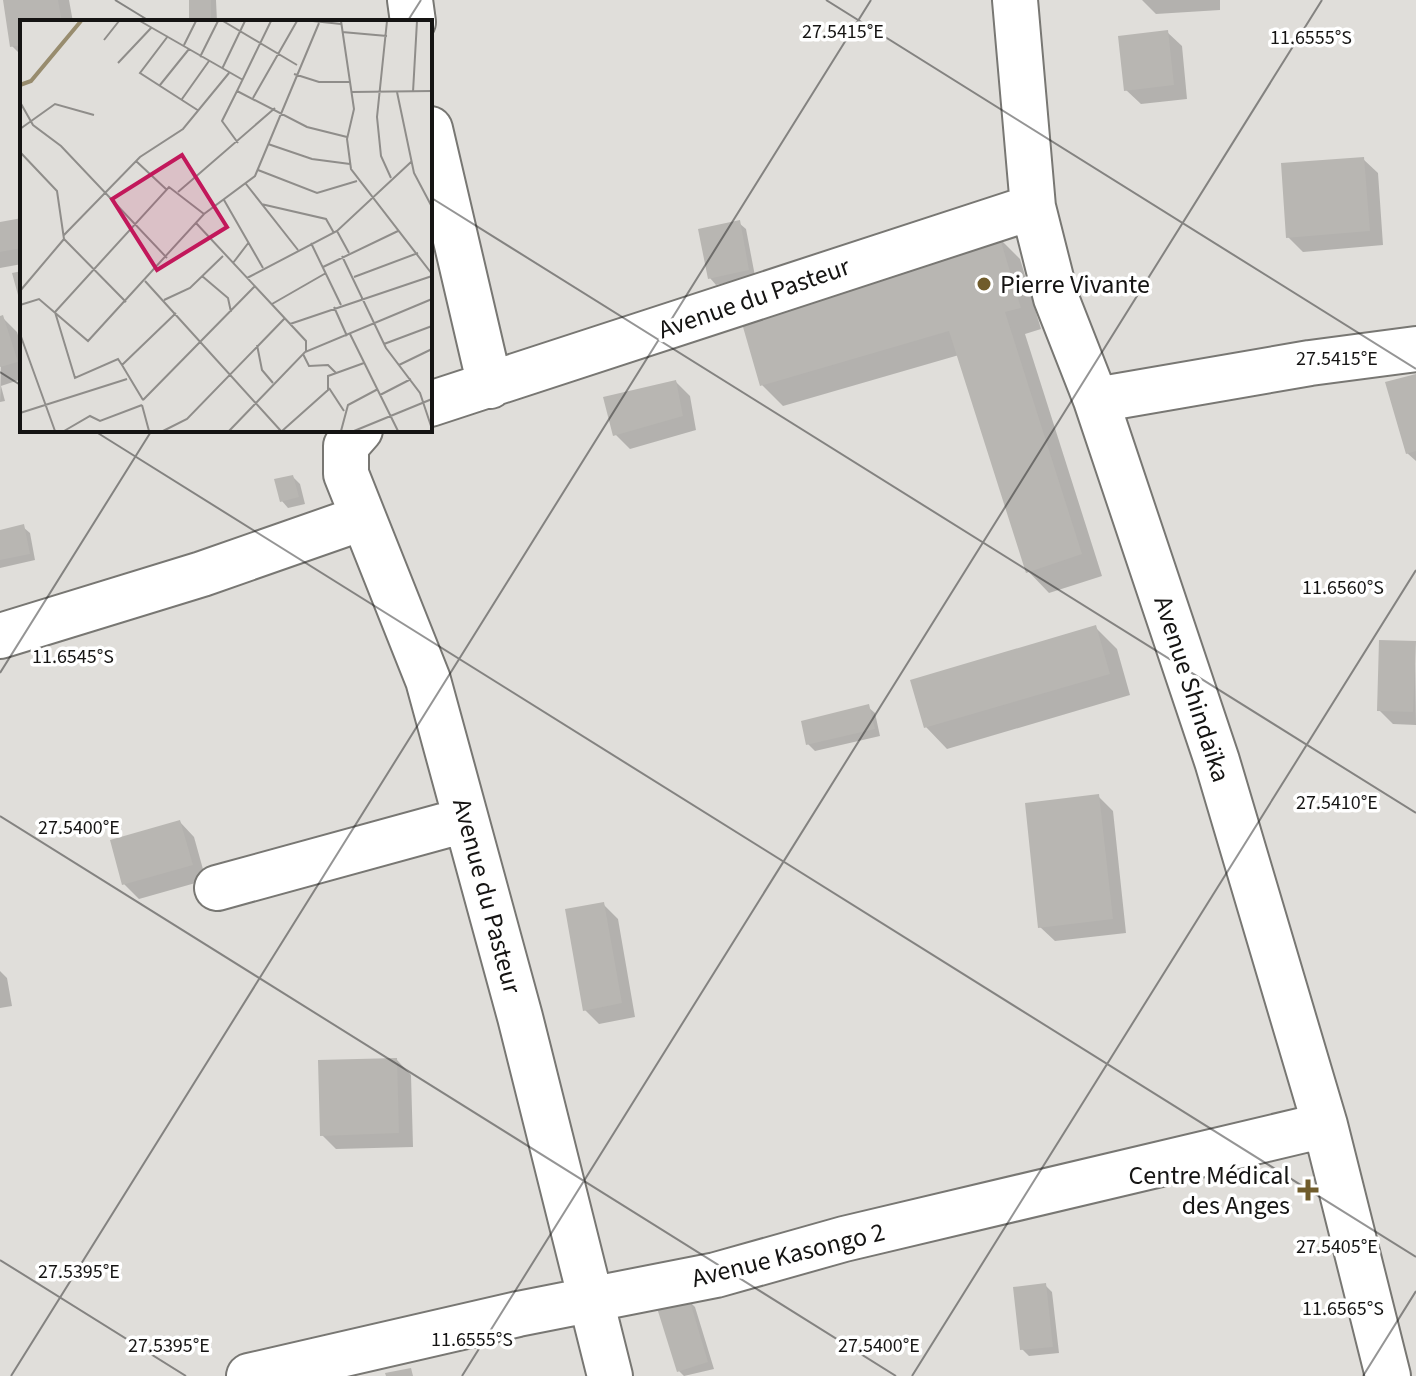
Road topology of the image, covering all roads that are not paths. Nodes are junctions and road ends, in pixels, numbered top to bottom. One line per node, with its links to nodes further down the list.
1 (410, 0): 3 (street)
2 (1015, 0): 5 (street, Avenue Shindaïka)
3 (413, 20)
4 (432, 138): 7 (street)
5 (1033, 207): 7 (street, Avenue du Pasteur); 8 (street, Avenue Shindaïka)
6 (1416, 349): 8 (street)
7 (490, 386): 9 (street, Avenue du Pasteur)
8 (1096, 400): 15 (street, Avenue Shindaïka)
9 (432, 403)
10 (358, 432): 11 (street, Avenue du Pasteur)
11 (362, 518): 12 (street); 13 (street, Avenue du Pasteur)
12 (0, 636)
13 (465, 820): 14 (street); 16 (street, Avenue du Pasteur)
14 (217, 888)
15 (1325, 1125): 16 (street, Avenue Kasongo 2); 19 (street, Avenue Shindaïka)
16 (589, 1301): 17 (street, Avenue Kasongo 2); 18 (street, Avenue du Pasteur)
17 (249, 1376)
18 (610, 1376)
19 (1388, 1376)

